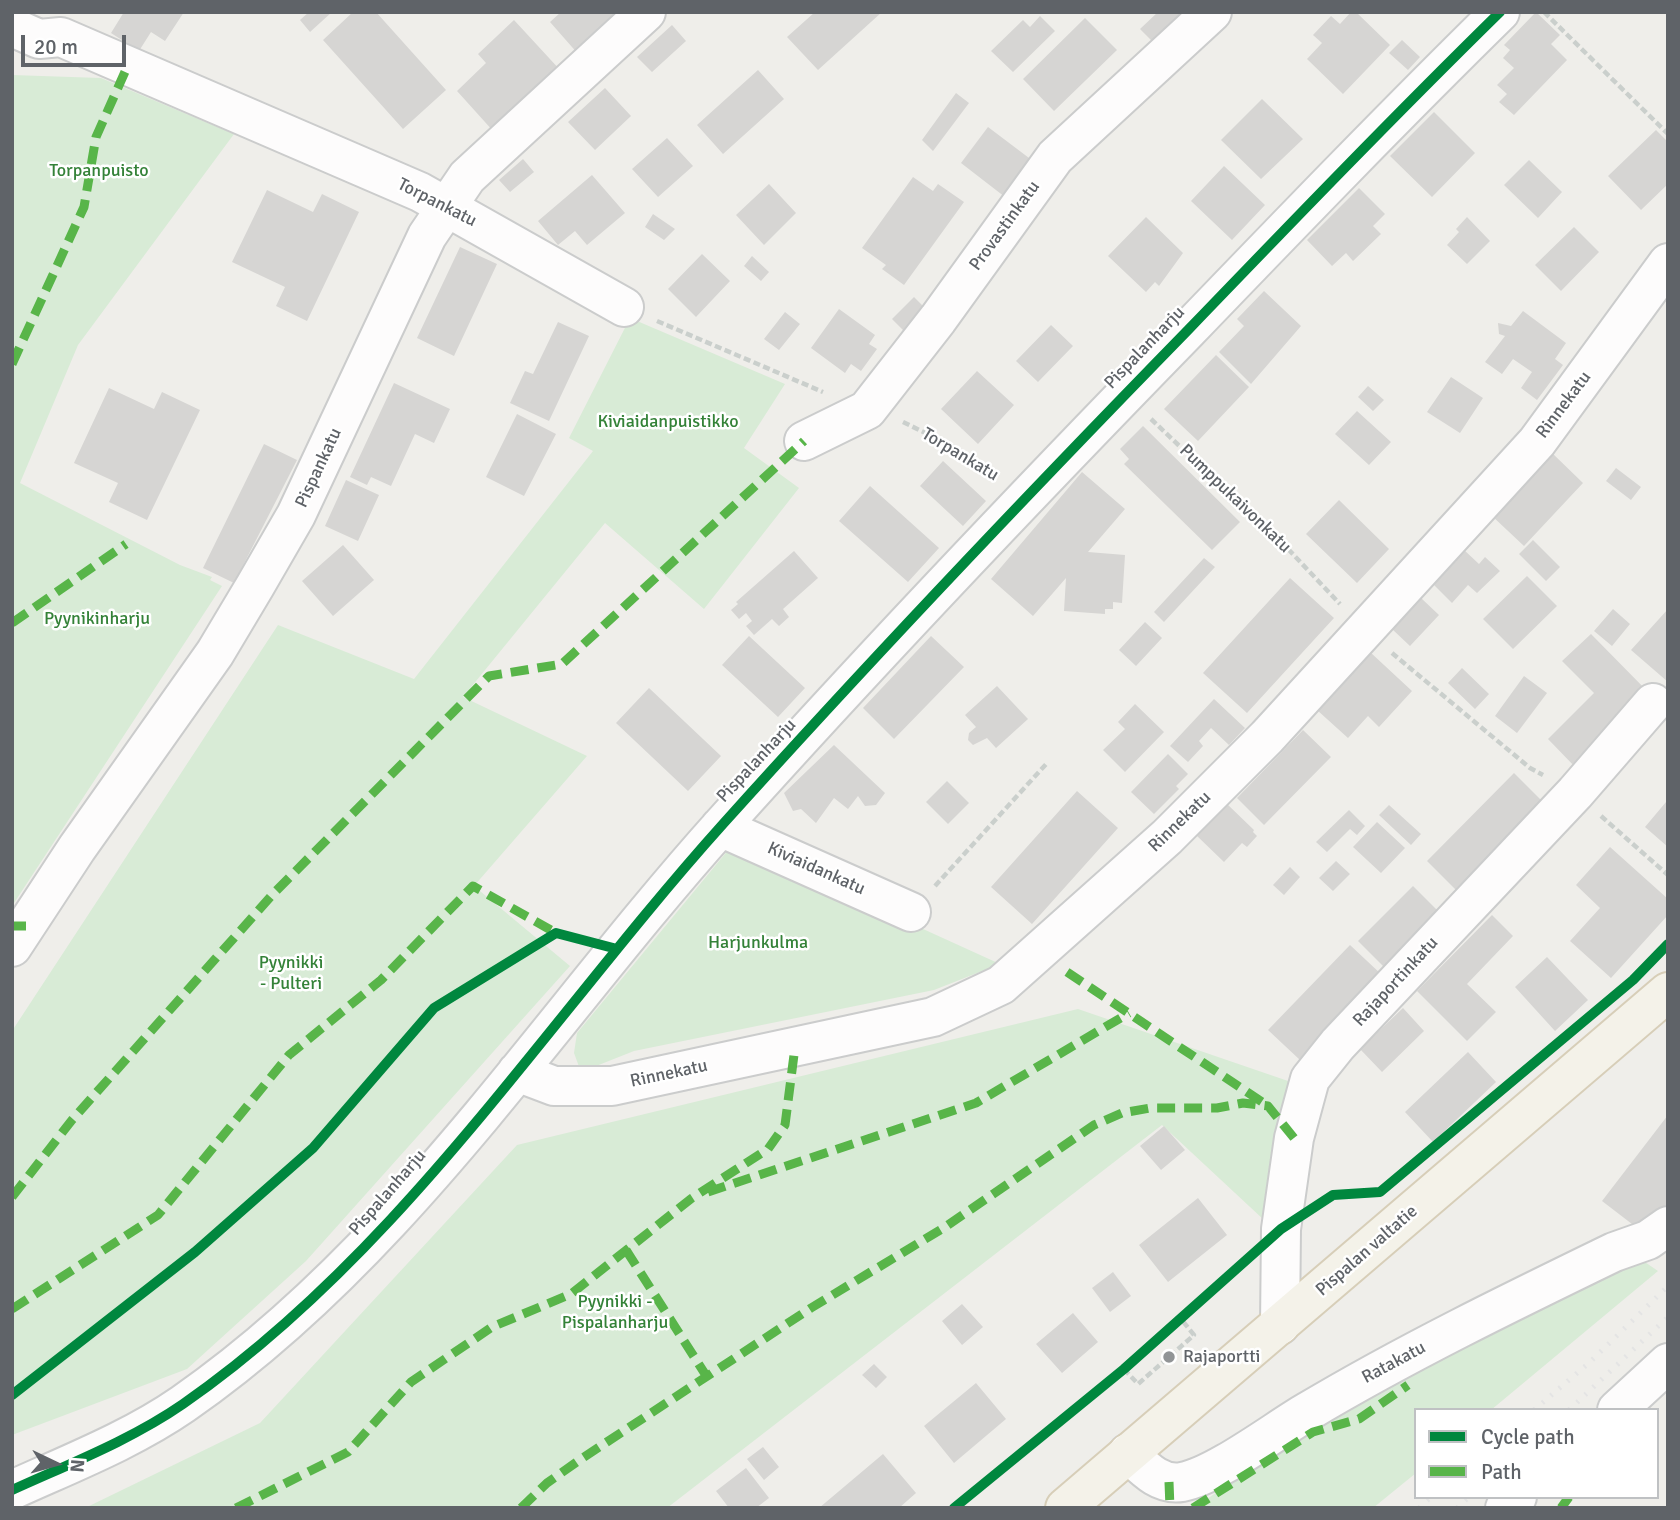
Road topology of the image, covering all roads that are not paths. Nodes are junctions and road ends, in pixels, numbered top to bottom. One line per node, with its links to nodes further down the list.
1 (646, 12): 6 (street, Pispankatu)
2 (1212, 12): 9 (street, Provastinkatu)
3 (1500, 12): 11 (street, Pispalanharju)
4 (72, 24): 5 (street, Torpankatu); 6 (street, Torpankatu)
5 (12, 27)
6 (446, 205): 8 (street, Torpankatu); 13 (street, Pispankatu)
7 (1668, 263): 15 (street, Rinnekatu)
8 (624, 307)
9 (804, 441)
10 (1653, 703): 17 (street, Rajaportinkatu)
11 (720, 827): 12 (street, Kiviaidankatu); 15 (street, Pispalanharju)
12 (911, 912)
13 (12, 947)
14 (1668, 992): 17 (main road, Pispalan valtatie)
15 (517, 1072): 21 (street, Pispalanharju)
16 (1668, 1226): 20 (street, Ratakatu)
17 (1280, 1325): 20 (main road, Pispalan valtatie)
18 (1668, 1363): 19 (street)
19 (1619, 1408)
20 (1128, 1453): 22 (main road, Pispalan valtatie)
21 (12, 1490)
22 (1065, 1508)

